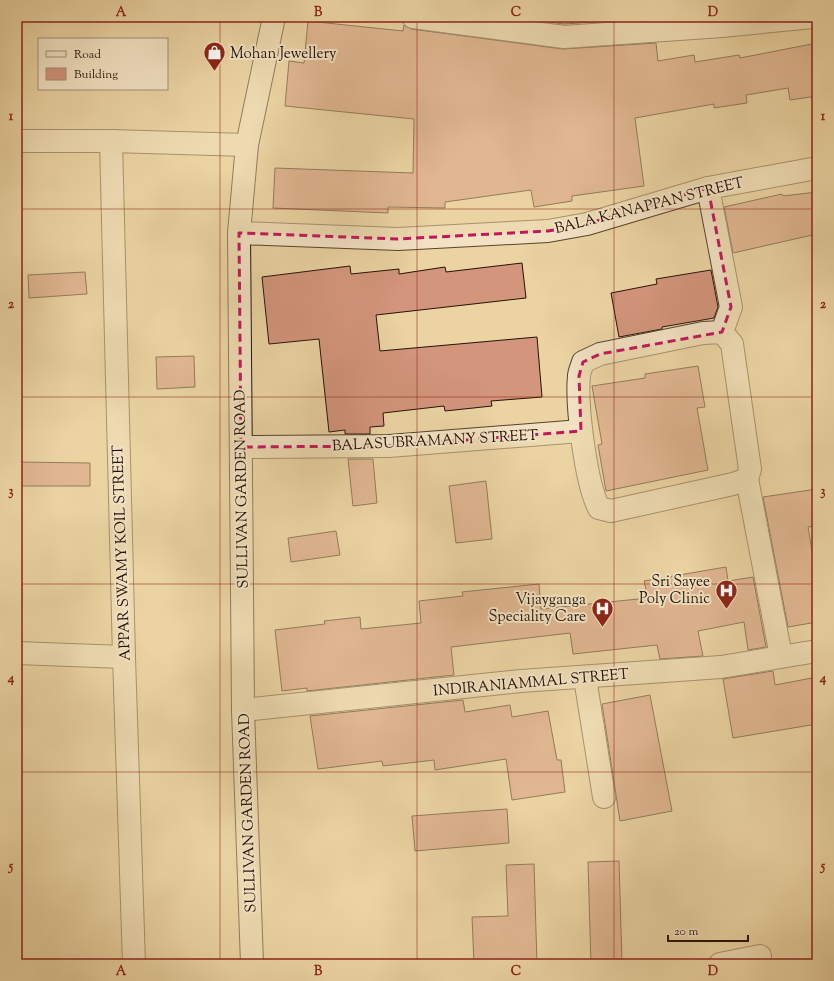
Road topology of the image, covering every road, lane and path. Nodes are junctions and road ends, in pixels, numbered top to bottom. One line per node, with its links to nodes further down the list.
1 (274, 17): 6 (street, SULLIVAN GARDEN ROAD)
2 (413, 17): 3 (street)
3 (813, 17)
4 (17, 141): 5 (street)
5 (111, 141): 6 (street); 17 (street, APPAR SWAMY KOIL STREET)
6 (247, 145): 9 (street, SULLIVAN GARDEN ROAD)
7 (817, 168): 8 (street, BALA KANAPPAN STREET)
8 (708, 188): 9 (street, BALA KANAPPAN STREET); 10 (street)
9 (240, 233): 12 (street, SULLIVAN GARDEN ROAD)
10 (722, 332): 11 (street); 13 (street)
11 (582, 431): 12 (street, BALASUBRAMANY STREET); 13 (street)
12 (241, 447): 19 (street, SULLIVAN GARDEN ROAD)
13 (747, 478): 16 (street)
14 (817, 651): 16 (street, INDIRANIAMMAL STREET)
15 (17, 653): 17 (street)
16 (781, 656): 18 (street, INDIRANIAMMAL STREET)
17 (124, 657): 22 (street, APPAR SWAMY KOIL STREET)
18 (585, 678): 19 (street, INDIRANIAMMAL STREET); 20 (street)
19 (244, 710): 23 (street, SULLIVAN GARDEN ROAD)
20 (604, 797)
21 (760, 956): 24 (street)
22 (134, 964)
23 (252, 964)
24 (720, 964)

